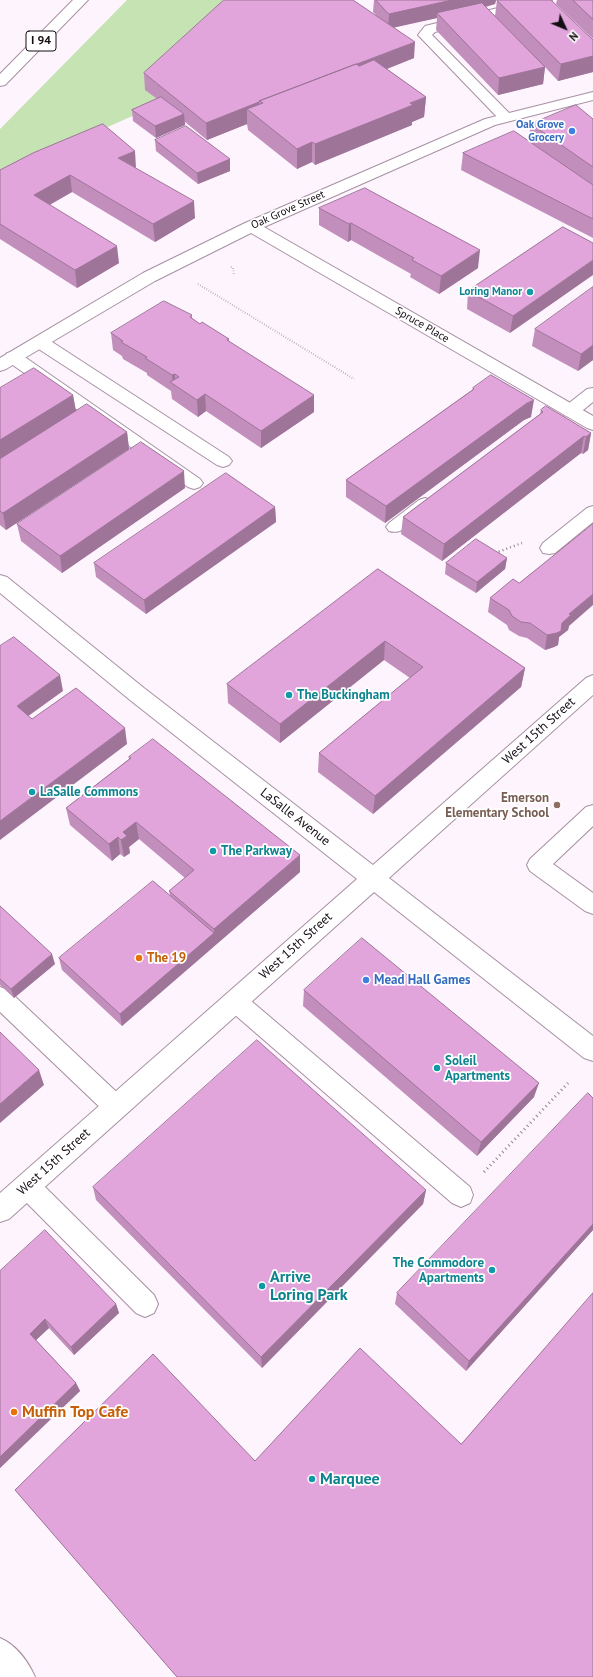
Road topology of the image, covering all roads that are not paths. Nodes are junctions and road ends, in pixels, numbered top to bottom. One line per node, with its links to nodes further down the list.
1 (81, 0): 3 (main road, I 94)
2 (546, 0): 7 (lane)
3 (0, 82)
4 (593, 96): 5 (main road, Oak Grove Street)
5 (569, 102): 6 (lane); 7 (main road, Oak Grove Street)
6 (581, 113)
7 (506, 118): 8 (main road, Oak Grove Street)
8 (251, 226): 9 (main road, Oak Grove Street); 12 (main road, Spruce Place)
9 (40, 342): 10 (main road, Oak Grove Street); 14 (lane)
10 (6, 361): 15 (lane)
11 (593, 393): 12 (lane)
12 (559, 409): 13 (main road, Spruce Place)
13 (593, 424)
14 (223, 461)
15 (194, 483)
16 (440, 493): 18 (lane)
17 (593, 512): 19 (lane)
18 (395, 527)
19 (549, 548)
20 (0, 582): 23 (main road, LaSalle Avenue)
21 (593, 683): 23 (main road, West 15th Street)
22 (593, 813): 24 (lane)
23 (374, 878): 26 (main road, West 15th Street); 27 (main road, LaSalle Avenue)
24 (593, 905)
25 (0, 997): 28 (lane)
26 (235, 1001): 28 (main road, West 15th Street); 29 (lane)
27 (593, 1050)
28 (116, 1107): 31 (main road, West 15th Street)
29 (419, 1158): 30 (lane); 32 (lane)
30 (402, 1175)
31 (27, 1186): 33 (main road, West 15th Street); 34 (lane)
32 (462, 1195)
33 (0, 1210)
34 (144, 1304)
35 (0, 1653): 36 (main road)
36 (20, 1677)

